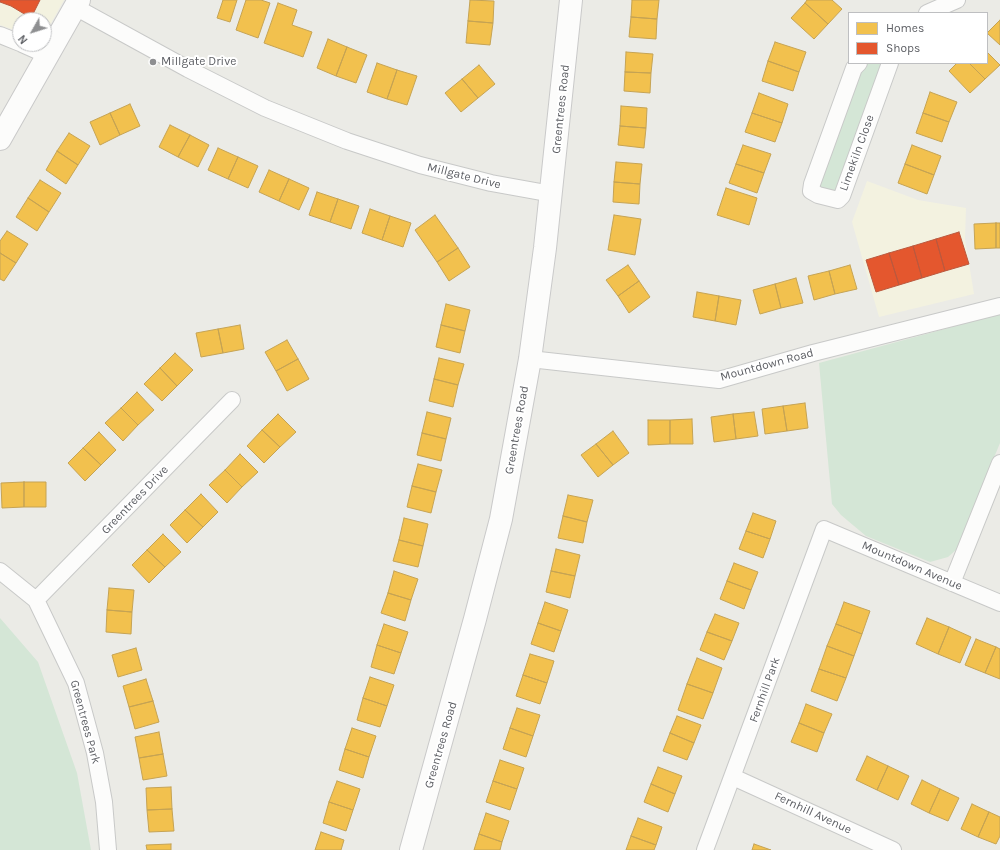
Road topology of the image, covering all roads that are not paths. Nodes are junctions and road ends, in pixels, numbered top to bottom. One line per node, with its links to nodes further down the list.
1 (571, 0): 12 (main road, Greentrees Road)
2 (957, 0): 4 (street)
3 (77, 4): 8 (main road); 12 (street, Millgate Drive)
4 (929, 12)
5 (0, 35): 6 (street)
6 (12, 40)
7 (40, 52): 8 (street)
8 (49, 56): 11 (main road)
9 (858, 64): 10 (street, Limekiln Close)
10 (890, 64)
11 (0, 139)
12 (552, 194): 14 (main road, Greentrees Road)
13 (1000, 306): 14 (street, Mountdown Road)
14 (530, 359): 24 (main road, Greentrees Road)
15 (232, 400): 20 (street, Greentrees Drive)
16 (1000, 464): 19 (street)
17 (824, 529): 19 (street, Mountdown Avenue); 22 (street, Fernhill Park)
18 (0, 571): 20 (street, Greentrees Park)
19 (952, 583): 21 (street, Mountdown Avenue)
20 (36, 600): 23 (street, Greentrees Park)
21 (1000, 603)
22 (733, 777): 25 (street, Fernhill Park); 26 (street, Fernhill Avenue)
23 (108, 850)
24 (411, 850)
25 (705, 850)
26 (893, 850)

